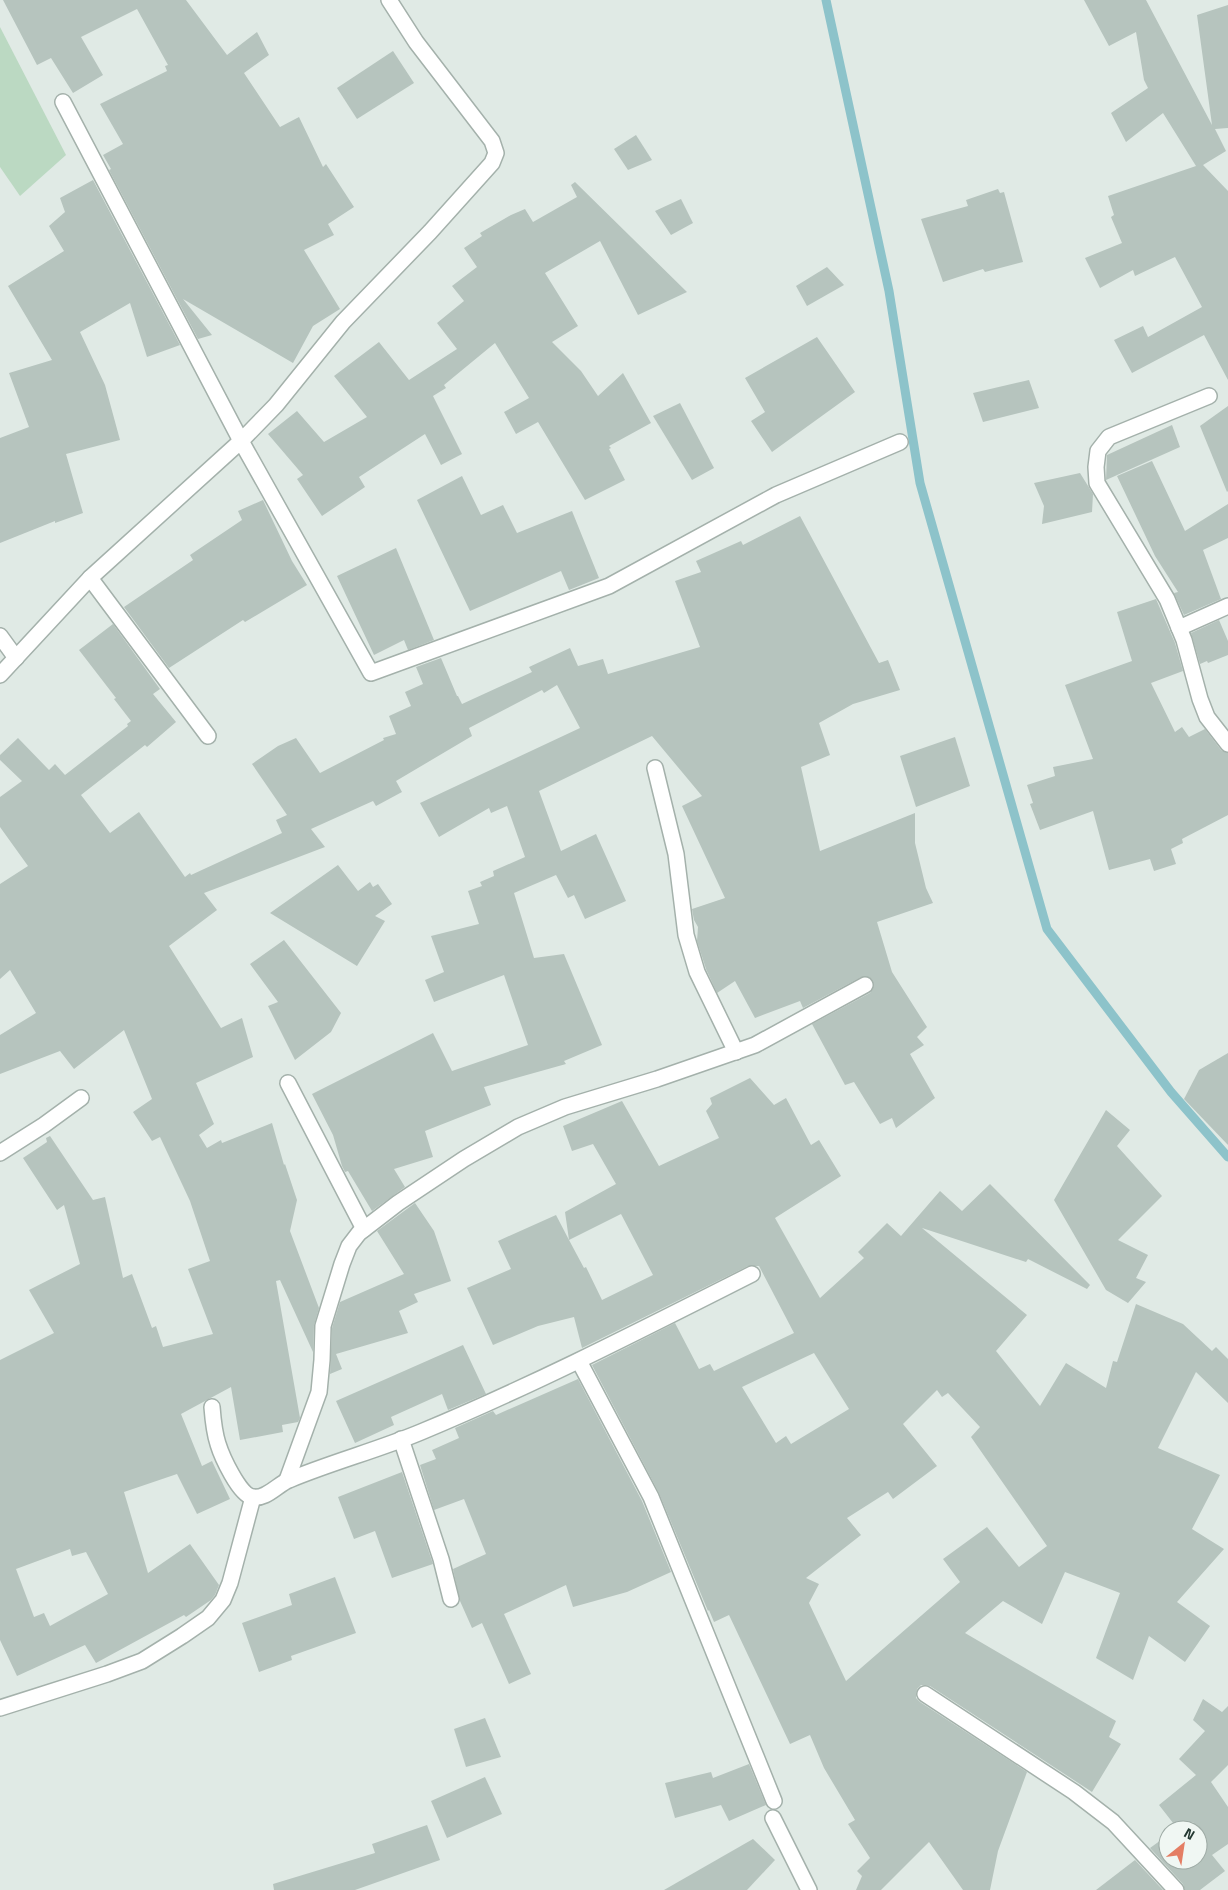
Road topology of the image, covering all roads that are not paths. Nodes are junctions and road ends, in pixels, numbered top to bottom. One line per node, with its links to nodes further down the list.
1 (389, 0): 4 (street)
2 (63, 102): 4 (street)
3 (1209, 396): 8 (street)
4 (241, 441): 5 (street); 6 (street)
5 (900, 442)
6 (90, 578): 10 (street); 12 (street)
7 (1228, 606): 8 (street)
8 (1179, 628): 13 (street)
9 (0, 636): 10 (street)
10 (16, 658): 11 (street)
11 (0, 676)
12 (208, 736)
13 (1228, 744)
14 (655, 768): 16 (street)
15 (865, 985): 16 (street)
16 (736, 1052): 20 (street)
17 (288, 1083): 20 (street)
18 (81, 1098): 19 (street)
19 (0, 1153)
20 (364, 1229): 25 (street)
21 (752, 1274): 22 (street)
22 (579, 1361): 24 (street); 30 (street)
23 (212, 1407): 26 (street)
24 (401, 1439): 25 (street); 27 (street)
25 (287, 1480): 26 (street)
26 (253, 1497): 29 (street)
27 (451, 1599)
28 (925, 1694): 33 (street)
29 (0, 1708)
30 (774, 1801)
31 (773, 1818): 32 (street)
32 (809, 1890)
33 (1176, 1890)

